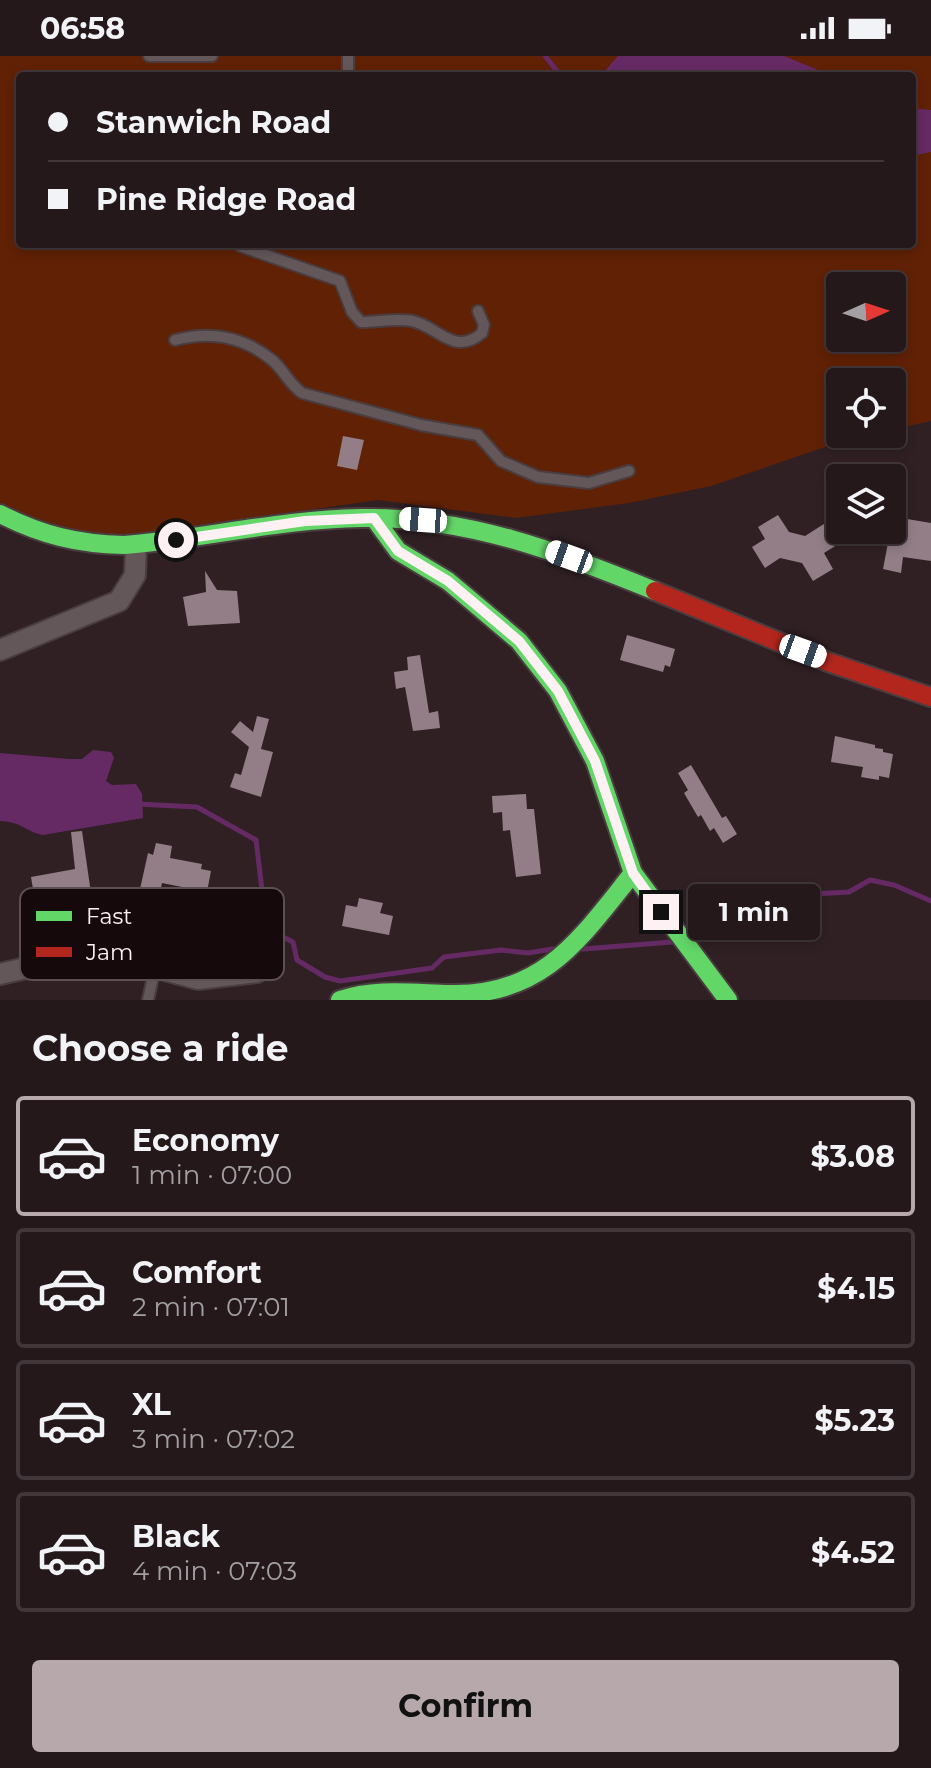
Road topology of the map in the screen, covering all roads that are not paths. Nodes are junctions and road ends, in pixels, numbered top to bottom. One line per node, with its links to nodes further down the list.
1 (149, 56): 2 (lane)
2 (212, 56)
3 (246, 248): 4 (lane)
4 (478, 311)
5 (175, 340): 6 (lane)
6 (629, 471)
7 (0, 514): 9 (street)
8 (374, 518): 9 (street); 11 (street); 12 (street)
9 (136, 546): 10 (street)
10 (0, 650)
11 (931, 697)
12 (633, 873): 17 (street); 18 (street)
13 (20, 970): 14 (street)
14 (0, 974)
15 (152, 980): 16 (lane)
16 (148, 1000)
17 (340, 1000)
18 (728, 1000)

